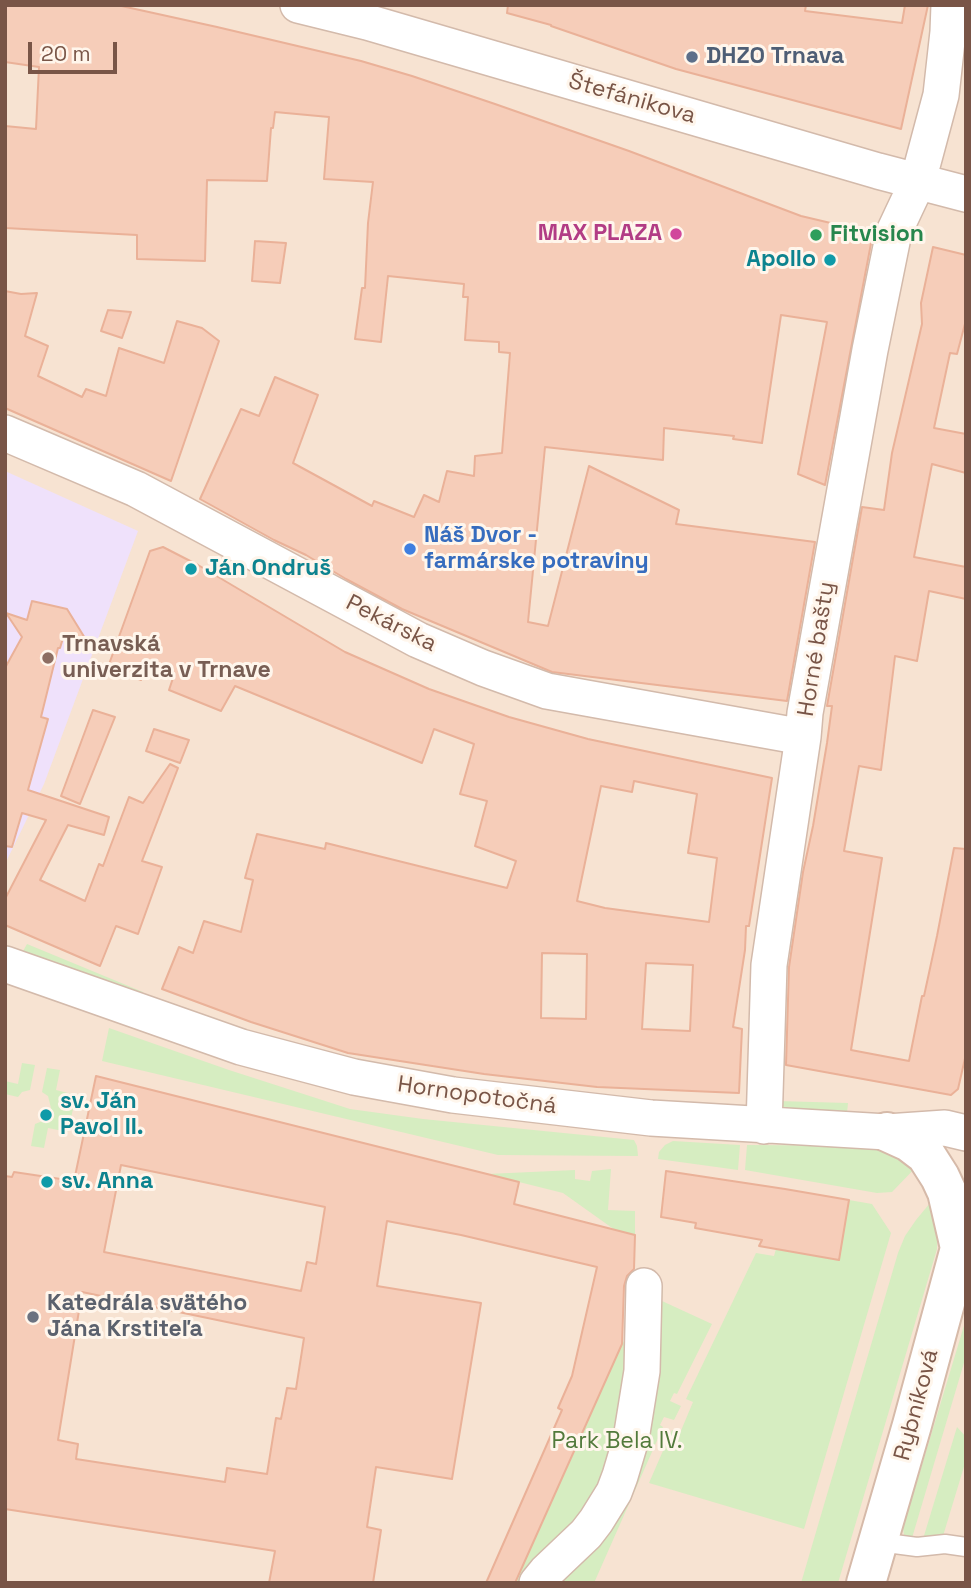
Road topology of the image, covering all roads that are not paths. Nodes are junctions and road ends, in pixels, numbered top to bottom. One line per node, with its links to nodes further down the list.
1 (298, 5): 3 (street, Štefánikova)
2 (949, 5): 3 (street, Horné bašty)
3 (918, 181): 4 (street, Štefánikova); 6 (street, Horné bašty)
4 (966, 194)
5 (5, 433): 6 (street, Pekárska)
6 (803, 737): 8 (street, Horné bašty)
7 (5, 964): 8 (street, Hornopotočná)
8 (764, 1126): 9 (street, Hornopotočná)
9 (887, 1132): 10 (street, Hornopotočná); 11 (street)
10 (966, 1133)
11 (963, 1237): 13 (street, Rybníková)
12 (644, 1286): 15 (street)
13 (879, 1542): 14 (lane); 16 (street, Rybníková)
14 (966, 1547)
15 (537, 1583)
16 (866, 1583)

